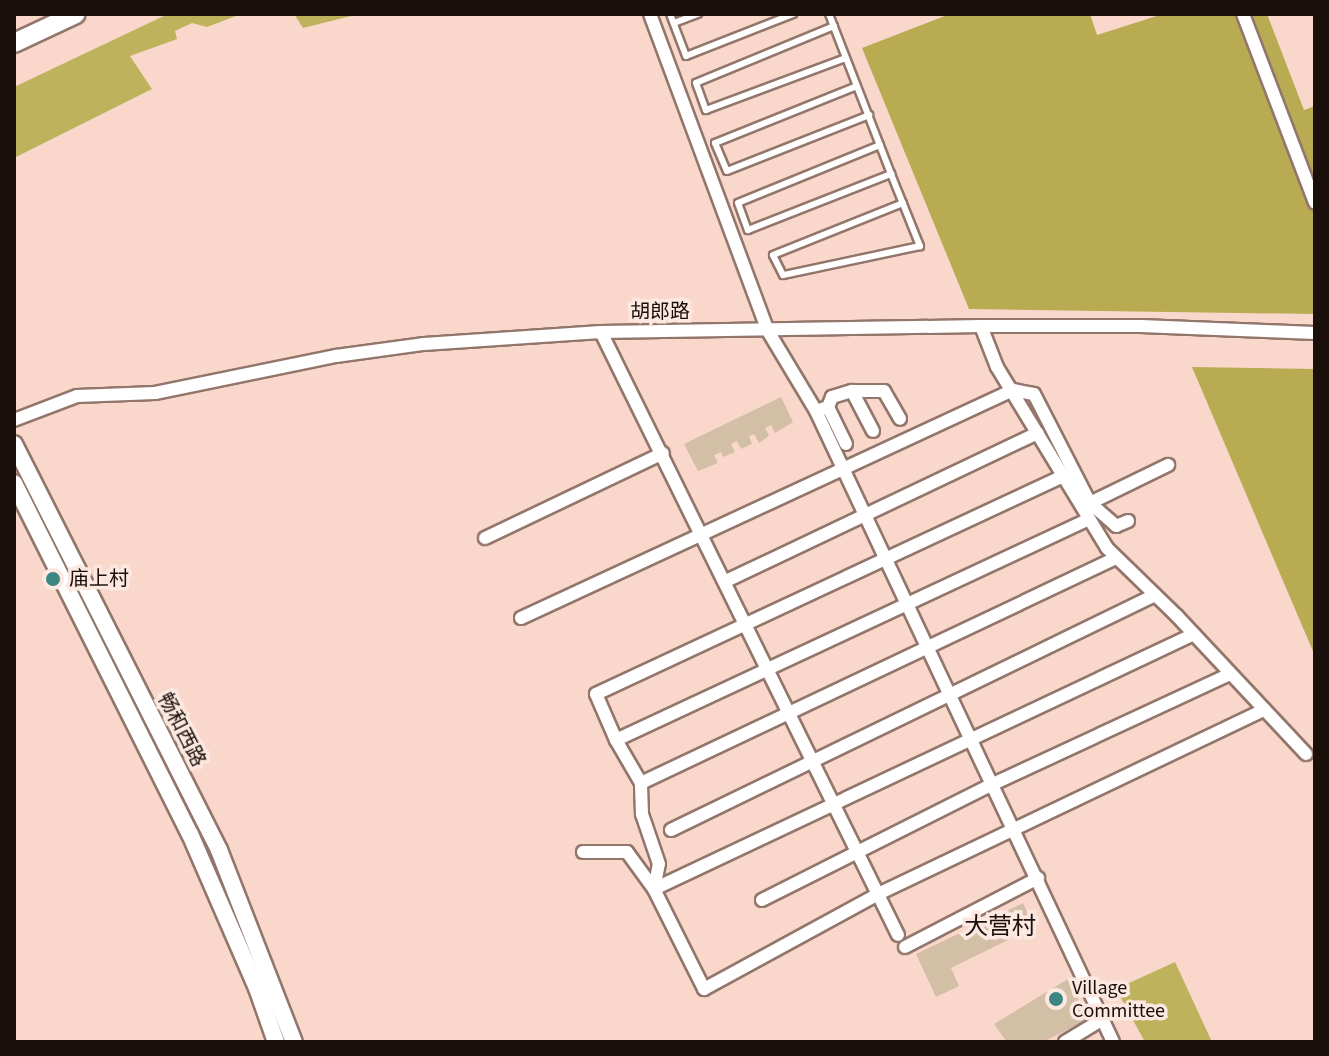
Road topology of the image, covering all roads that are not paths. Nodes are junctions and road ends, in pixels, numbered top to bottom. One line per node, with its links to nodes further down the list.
1 (76, 14): 10 (main road)
2 (650, 14): 19 (street)
3 (670, 14): 8 (lane)
4 (698, 14): 8 (lane)
5 (793, 14): 8 (lane)
6 (829, 14): 9 (lane)
7 (1243, 14): 17 (street)
8 (674, 23)
9 (834, 26): 11 (lane); 11 (lane)
10 (14, 43)
11 (846, 58): 12 (lane)
12 (857, 86): 13 (lane); 13 (lane)
13 (869, 115): 14 (lane)
14 (880, 145): 15 (lane); 15 (lane)
15 (891, 174): 16 (lane)
16 (903, 203): 16 (lane)
17 (1315, 203)
18 (981, 326): 19 (street, 胡郎路); 21 (street, 胡郎路); 22 (street)
19 (768, 331): 20 (street, 胡郎路); 24 (street)
20 (601, 332): 26 (street, 胡郎路); 31 (street)
21 (1315, 333)
22 (1013, 390): 28 (street); 33 (street); 36 (street)
23 (852, 391): 24 (street); 25 (street); 27 (street)
24 (822, 409): 30 (street); 33 (street)
25 (900, 419)
26 (14, 420)
27 (873, 431)
28 (1038, 433): 34 (street); 37 (street)
29 (14, 444): 73 (main road, 畅和西路)
30 (846, 444)
31 (663, 453): 40 (street); 41 (street)
32 (1168, 465): 36 (street)
33 (842, 467): 37 (street); 40 (street)
34 (1063, 476): 38 (street); 43 (street)
35 (14, 483): 72 (main road, 畅和西路)
36 (1090, 503): 39 (street)
37 (865, 515): 43 (street); 44 (street)
38 (1089, 519): 42 (street); 46 (street)
39 (1128, 521)
40 (702, 532): 44 (street); 47 (street)
41 (485, 538)
42 (1116, 558): 45 (street); 50 (street)
43 (886, 559): 46 (street); 48 (street)
44 (726, 581): 48 (street)
45 (1155, 595): 49 (street); 53 (street)
46 (907, 604): 50 (street); 51 (street)
47 (521, 618)
48 (747, 624): 51 (street); 56 (street)
49 (1194, 634): 52 (street); 57 (street)
50 (928, 647): 53 (street); 55 (street)
51 (769, 669): 55 (street); 56 (street)
52 (1230, 674): 54 (street); 61 (street)
53 (950, 694): 57 (street); 59 (street)
54 (1264, 710): 58 (street); 64 (street)
55 (790, 713): 59 (street); 60 (street)
56 (616, 740): 60 (street)
57 (973, 742): 61 (street); 62 (street)
58 (1306, 754)
59 (813, 760): 62 (street); 63 (street)
60 (641, 783): 68 (street)
61 (993, 784): 64 (street); 66 (street)
62 (836, 806): 66 (street); 68 (street)
63 (671, 830)
64 (1015, 831): 67 (street); 69 (street)
65 (583, 852): 68 (street)
66 (859, 854): 69 (street); 70 (street)
67 (1038, 878): 69 (street); 71 (street)
68 (654, 889): 69 (street)
69 (878, 894)
70 (762, 900)
71 (1103, 1019): 74 (street); 75 (street)
72 (276, 1042)
73 (294, 1042)
74 (1065, 1042)
75 (1113, 1042)

